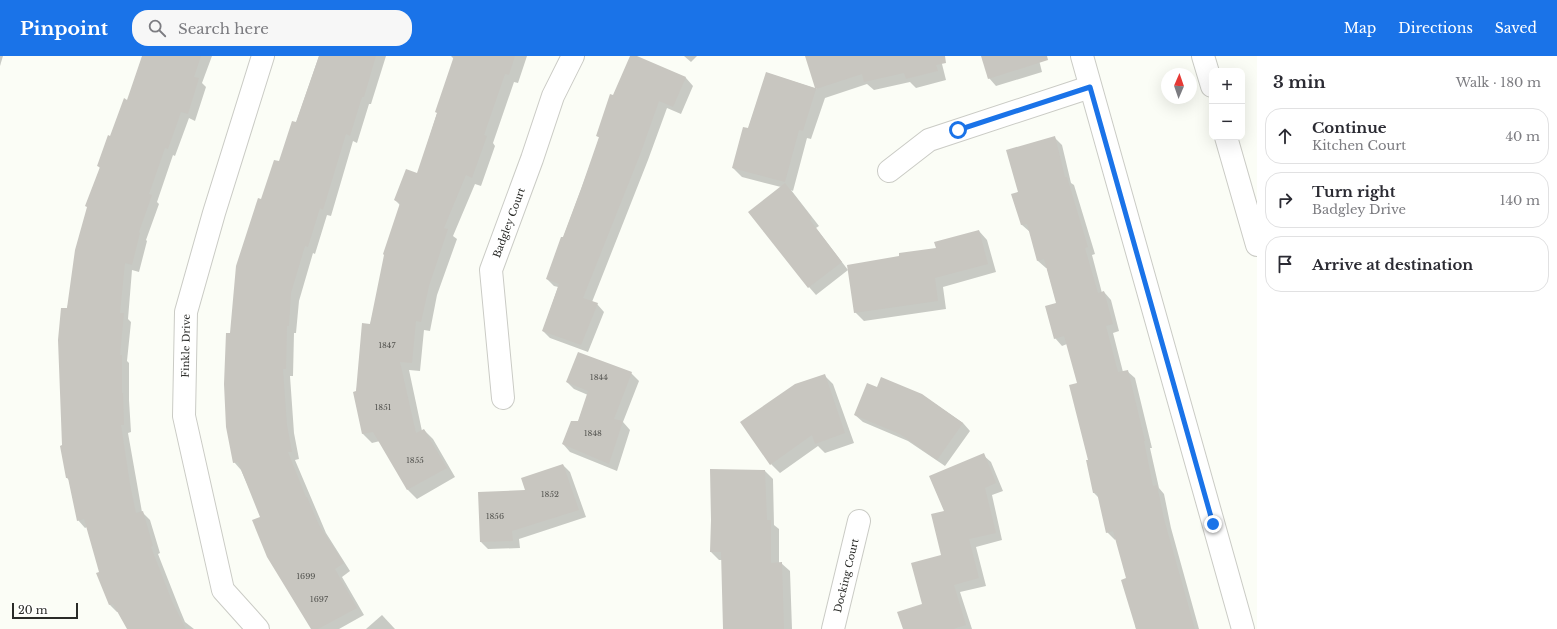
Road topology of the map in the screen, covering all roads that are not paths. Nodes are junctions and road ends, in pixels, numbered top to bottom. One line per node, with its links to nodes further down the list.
1 (263, 56): 12 (street, Finkle Drive)
2 (573, 56): 10 (street, Badgley Court)
3 (1082, 56): 6 (street)
4 (1203, 56): 5 (street)
5 (1209, 76)
6 (1090, 87): 8 (street); 14 (street)
7 (1227, 140): 9 (street)
8 (889, 171)
9 (1257, 245)
10 (503, 398)
11 (859, 521): 13 (street, Docking Court)
12 (258, 629)
13 (834, 629)
14 (1243, 629)

